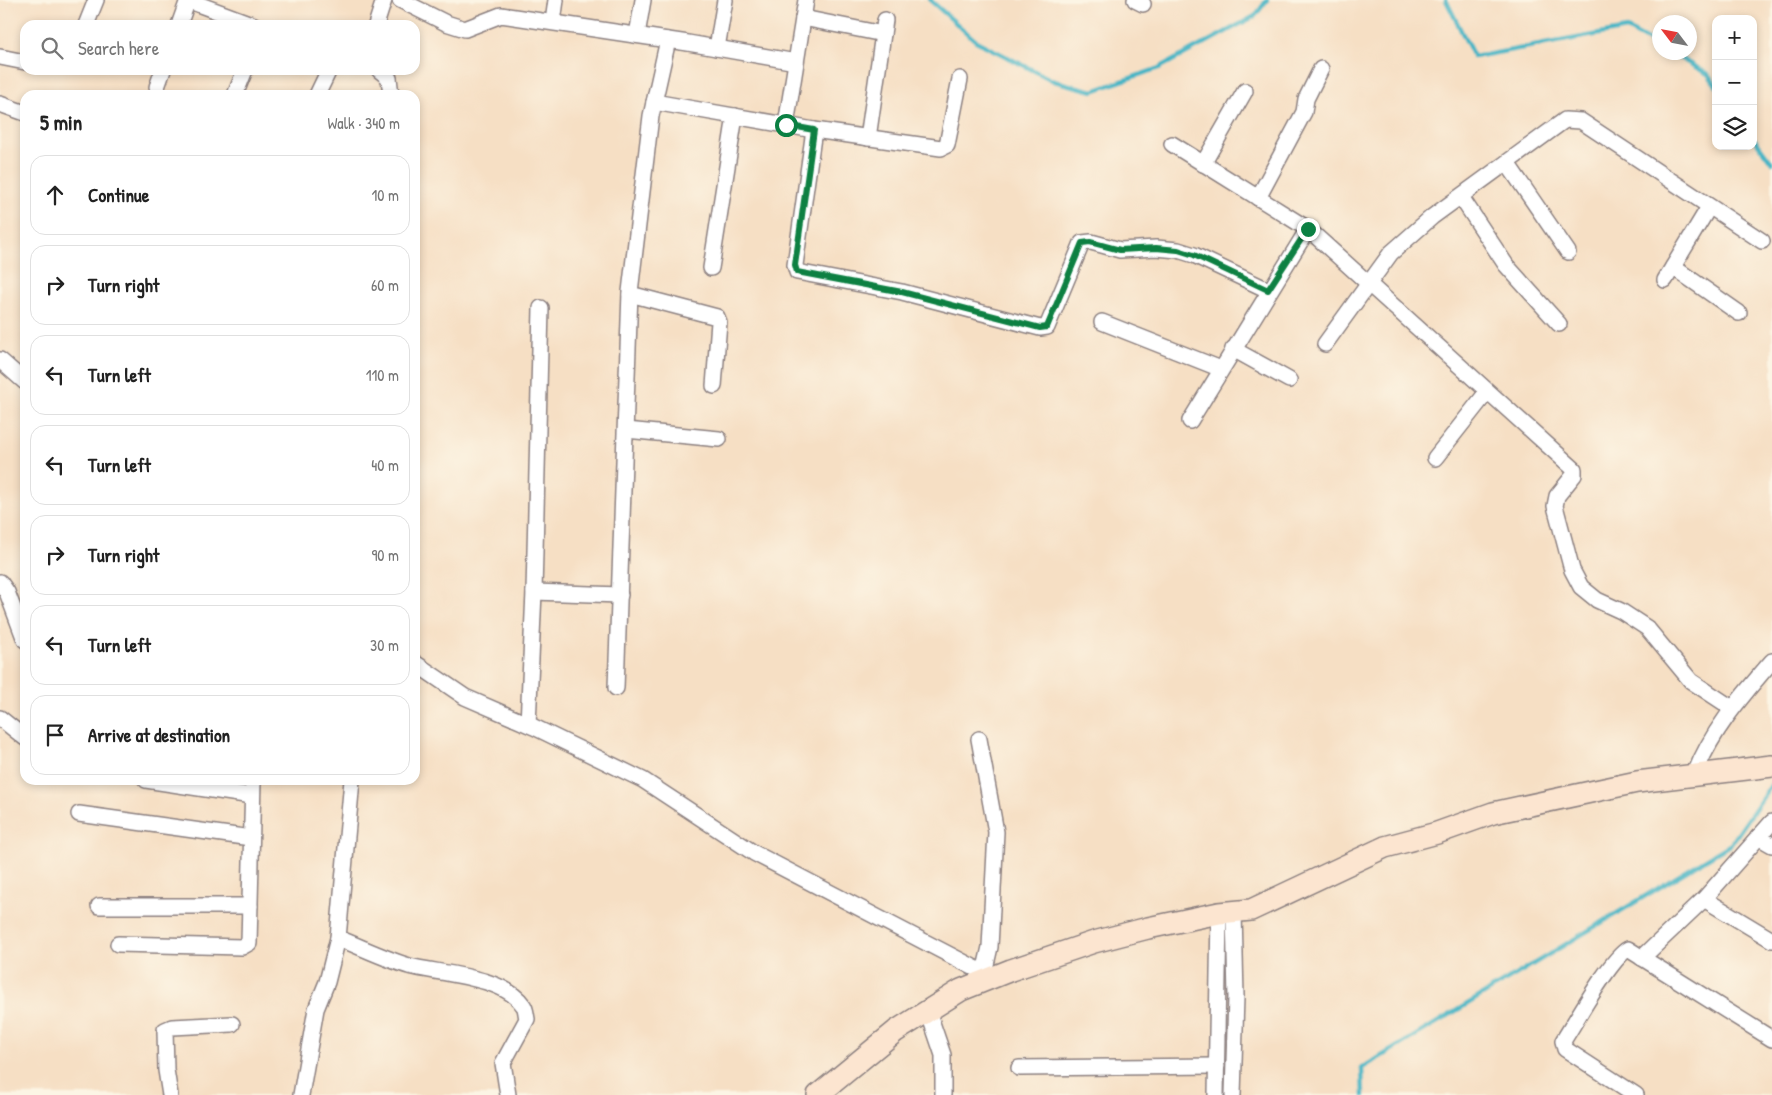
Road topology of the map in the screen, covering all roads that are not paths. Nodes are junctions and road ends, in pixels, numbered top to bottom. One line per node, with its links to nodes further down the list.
1 (96, 0): 10 (street)
2 (188, 0): 11 (street); 12 (street)
3 (384, 0): 13 (street)
4 (400, 0): 14 (street)
5 (556, 0): 14 (street)
6 (642, 0): 15 (street)
7 (725, 0): 17 (street)
8 (806, 0): 9 (street)
9 (803, 18): 20 (street); 38 (street)
10 (88, 20)
11 (181, 20)
12 (241, 20)
13 (378, 20)
14 (553, 22): 15 (street)
15 (637, 35): 16 (street)
16 (668, 40): 17 (street); 32 (street)
17 (717, 48): 20 (street)
18 (0, 57): 19 (street)
19 (20, 61)
20 (796, 62): 36 (street)
21 (1321, 69): 43 (street)
22 (161, 75): 27 (street)
23 (243, 75): 28 (street)
24 (327, 75): 29 (street)
25 (386, 75): 30 (street)
26 (960, 79): 38 (street)
27 (157, 87)
28 (237, 90)
29 (320, 90)
30 (391, 90)
31 (1245, 90): 41 (street)
32 (654, 102): 35 (street); 51 (street)
33 (0, 104): 34 (street)
34 (20, 111)
35 (735, 116): 36 (street); 48 (street)
36 (786, 125): 37 (street)
37 (814, 130): 38 (street); 50 (street)
38 (868, 138)
39 (1172, 144): 41 (street)
40 (1507, 163): 42 (street); 44 (street); 47 (street)
41 (1203, 164): 43 (street)
42 (1460, 197): 49 (street); 55 (street)
43 (1258, 198): 45 (street)
44 (1709, 207): 46 (street); 53 (street)
45 (1308, 229): 49 (street); 50 (street)
46 (1762, 241)
47 (1568, 252)
48 (711, 268)
49 (1368, 282): 56 (street); 63 (street)
50 (1268, 290): 57 (street)
51 (630, 294): 62 (street); 65 (street)
52 (541, 308): 69 (street)
53 (1739, 313)
54 (1102, 322): 59 (street)
55 (1559, 324)
56 (1325, 344)
57 (1233, 349): 59 (street); 61 (street)
58 (0, 360): 60 (street)
59 (1221, 369): 64 (street)
60 (20, 378)
61 (1289, 380)
62 (714, 386)
63 (1486, 392): 67 (street); 75 (street)
64 (1190, 421)
65 (626, 430): 66 (street); 70 (street)
66 (719, 439)
67 (1435, 458)
68 (0, 582): 71 (street)
69 (534, 592): 70 (street); 77 (street)
70 (620, 595): 74 (street)
71 (20, 627)
72 (1772, 661): 75 (street)
73 (420, 666): 77 (street)
74 (616, 688)
75 (1732, 708): 81 (street)
76 (0, 718): 78 (street)
77 (528, 724): 99 (street)
78 (20, 734)
79 (979, 739): 99 (street)
80 (1771, 766): 81 (main road)
81 (1695, 774): 94 (main road)
82 (199, 785): 85 (street)
83 (253, 785): 85 (street)
84 (352, 785): 95 (street)
85 (252, 796): 89 (street)
86 (79, 814): 89 (street)
87 (1772, 822): 88 (street)
88 (1758, 837): 90 (street); 91 (street)
89 (251, 838): 93 (street)
90 (1772, 845)
91 (1704, 899): 96 (street); 98 (street)
92 (99, 906): 93 (street)
93 (250, 906): 97 (street)
94 (1227, 913): 99 (main road); 103 (street); 111 (street)
95 (338, 938): 106 (street); 107 (street)
96 (1772, 940)
97 (118, 944)
98 (1642, 958): 102 (street); 112 (street)
99 (988, 975): 100 (main road)
100 (928, 1011): 108 (main road); 109 (street)
101 (232, 1024): 105 (street)
102 (1772, 1039)
103 (1217, 1066): 104 (street); 110 (street)
104 (1019, 1068)
105 (170, 1095)
106 (302, 1095)
107 (508, 1095)
108 (818, 1095)
109 (943, 1095)
110 (1216, 1095)
111 (1233, 1095)
112 (1636, 1095)

